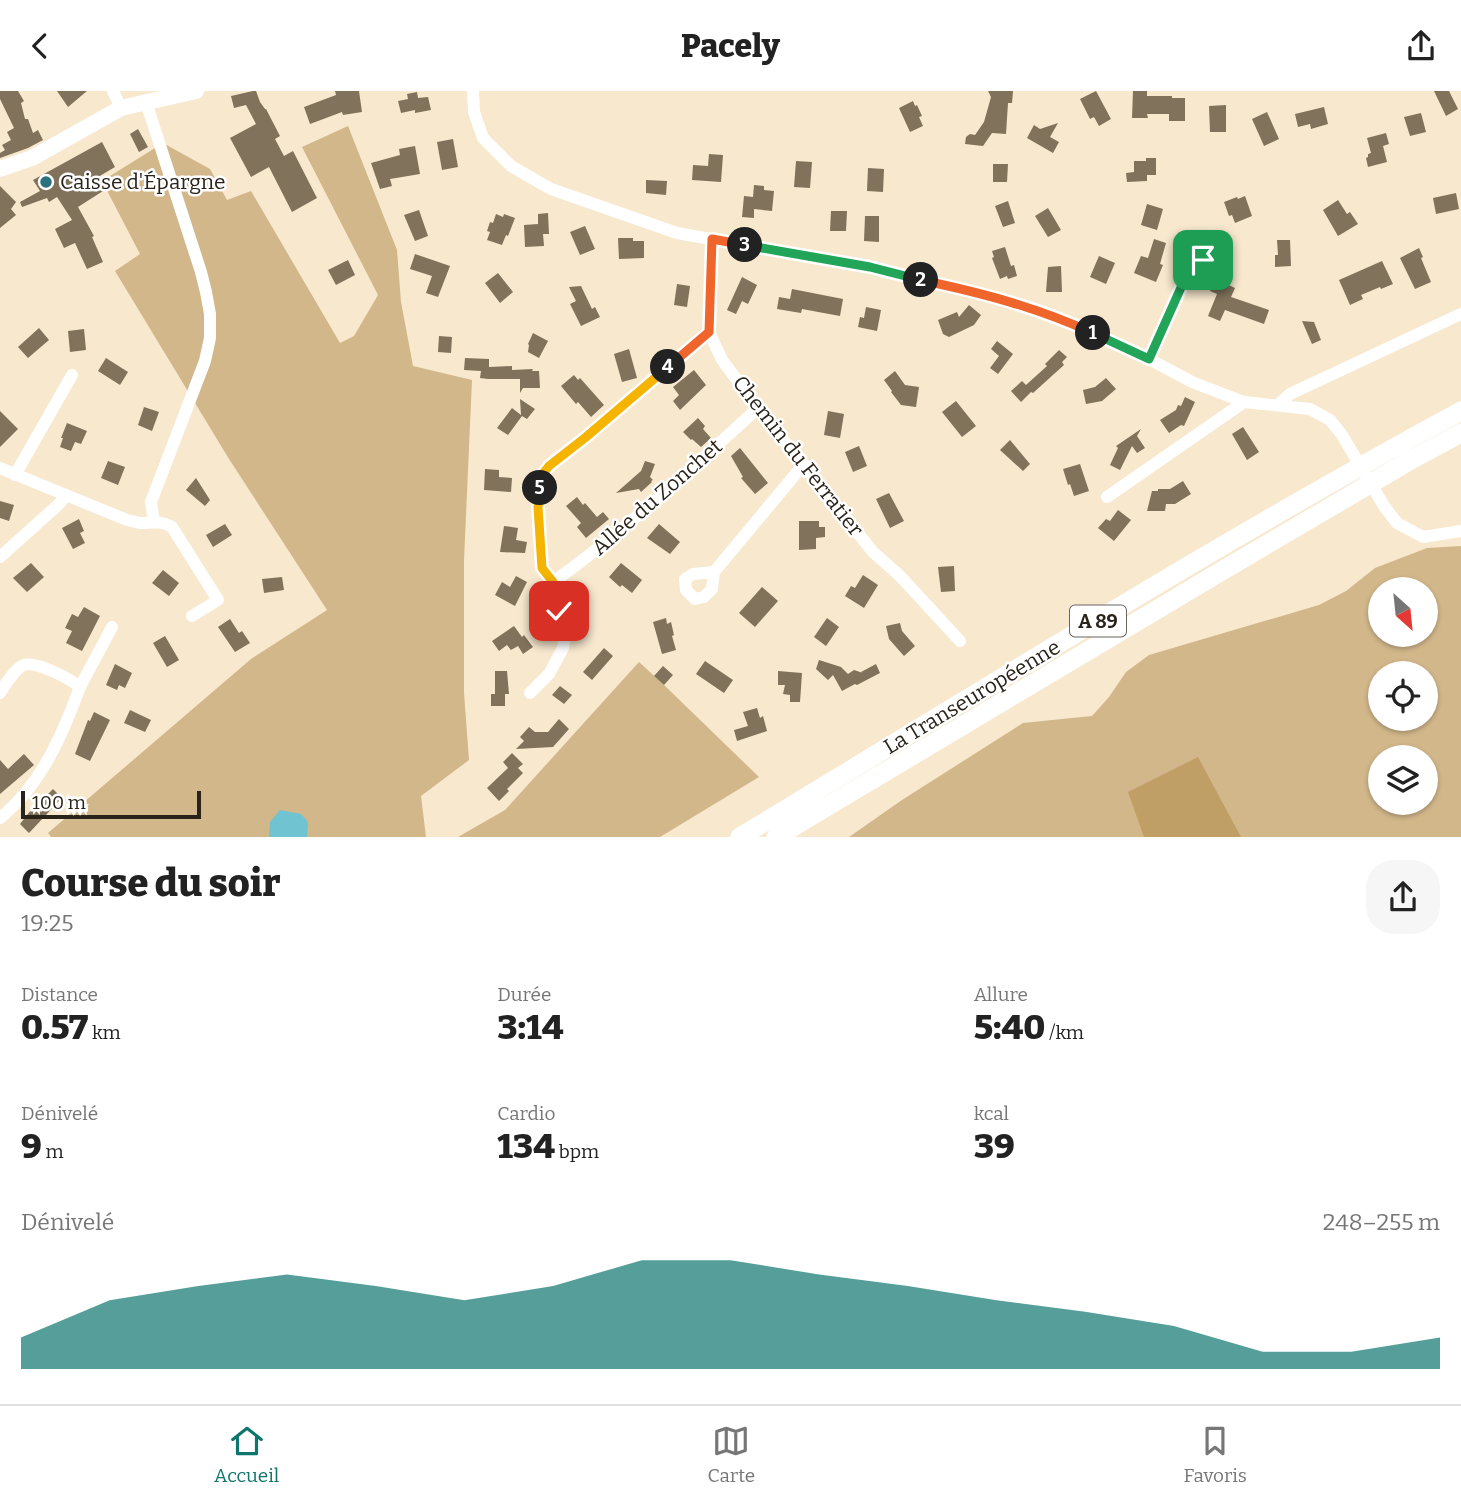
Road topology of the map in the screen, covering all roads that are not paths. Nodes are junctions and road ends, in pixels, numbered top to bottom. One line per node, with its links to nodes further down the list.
1 (113, 91): 5 (street)
2 (196, 91): 4 (main road)
3 (473, 91): 7 (street)
4 (146, 102): 5 (main road); 23 (street)
5 (121, 108): 6 (main road)
6 (0, 169)
7 (712, 239): 10 (street, Chemin du Ferratier); 11 (street)
8 (1192, 263): 11 (street)
9 (1461, 314): 14 (street)
10 (709, 332): 15 (street, Chemin du Ferratier); 27 (street)
11 (1149, 359): 13 (street)
12 (72, 375): 20 (street)
13 (1244, 402): 14 (street); 22 (street)
14 (1278, 405): 24 (street)
15 (758, 408): 18 (street, Chemin du Ferratier); 27 (street, Allée du Zonchet)
16 (1461, 411): 35 (highway, La Transeuropéenne / A 89)
17 (1461, 433): 36 (highway, La Transeuropéenne / A 89)
18 (804, 464): 26 (street); 30 (street, Chemin du Ferratier)
19 (0, 468): 20 (street)
20 (15, 475): 21 (street)
21 (66, 495): 23 (street); 25 (street)
22 (1107, 497)
23 (154, 521): 28 (street)
24 (1461, 531)
25 (0, 557)
26 (714, 572)
27 (553, 582): 33 (street)
28 (192, 616)
29 (112, 627): 31 (street)
30 (960, 641)
31 (77, 685): 32 (street); 34 (street)
32 (0, 693)
33 (530, 693)
34 (0, 818)
35 (740, 837)
36 (776, 837)

